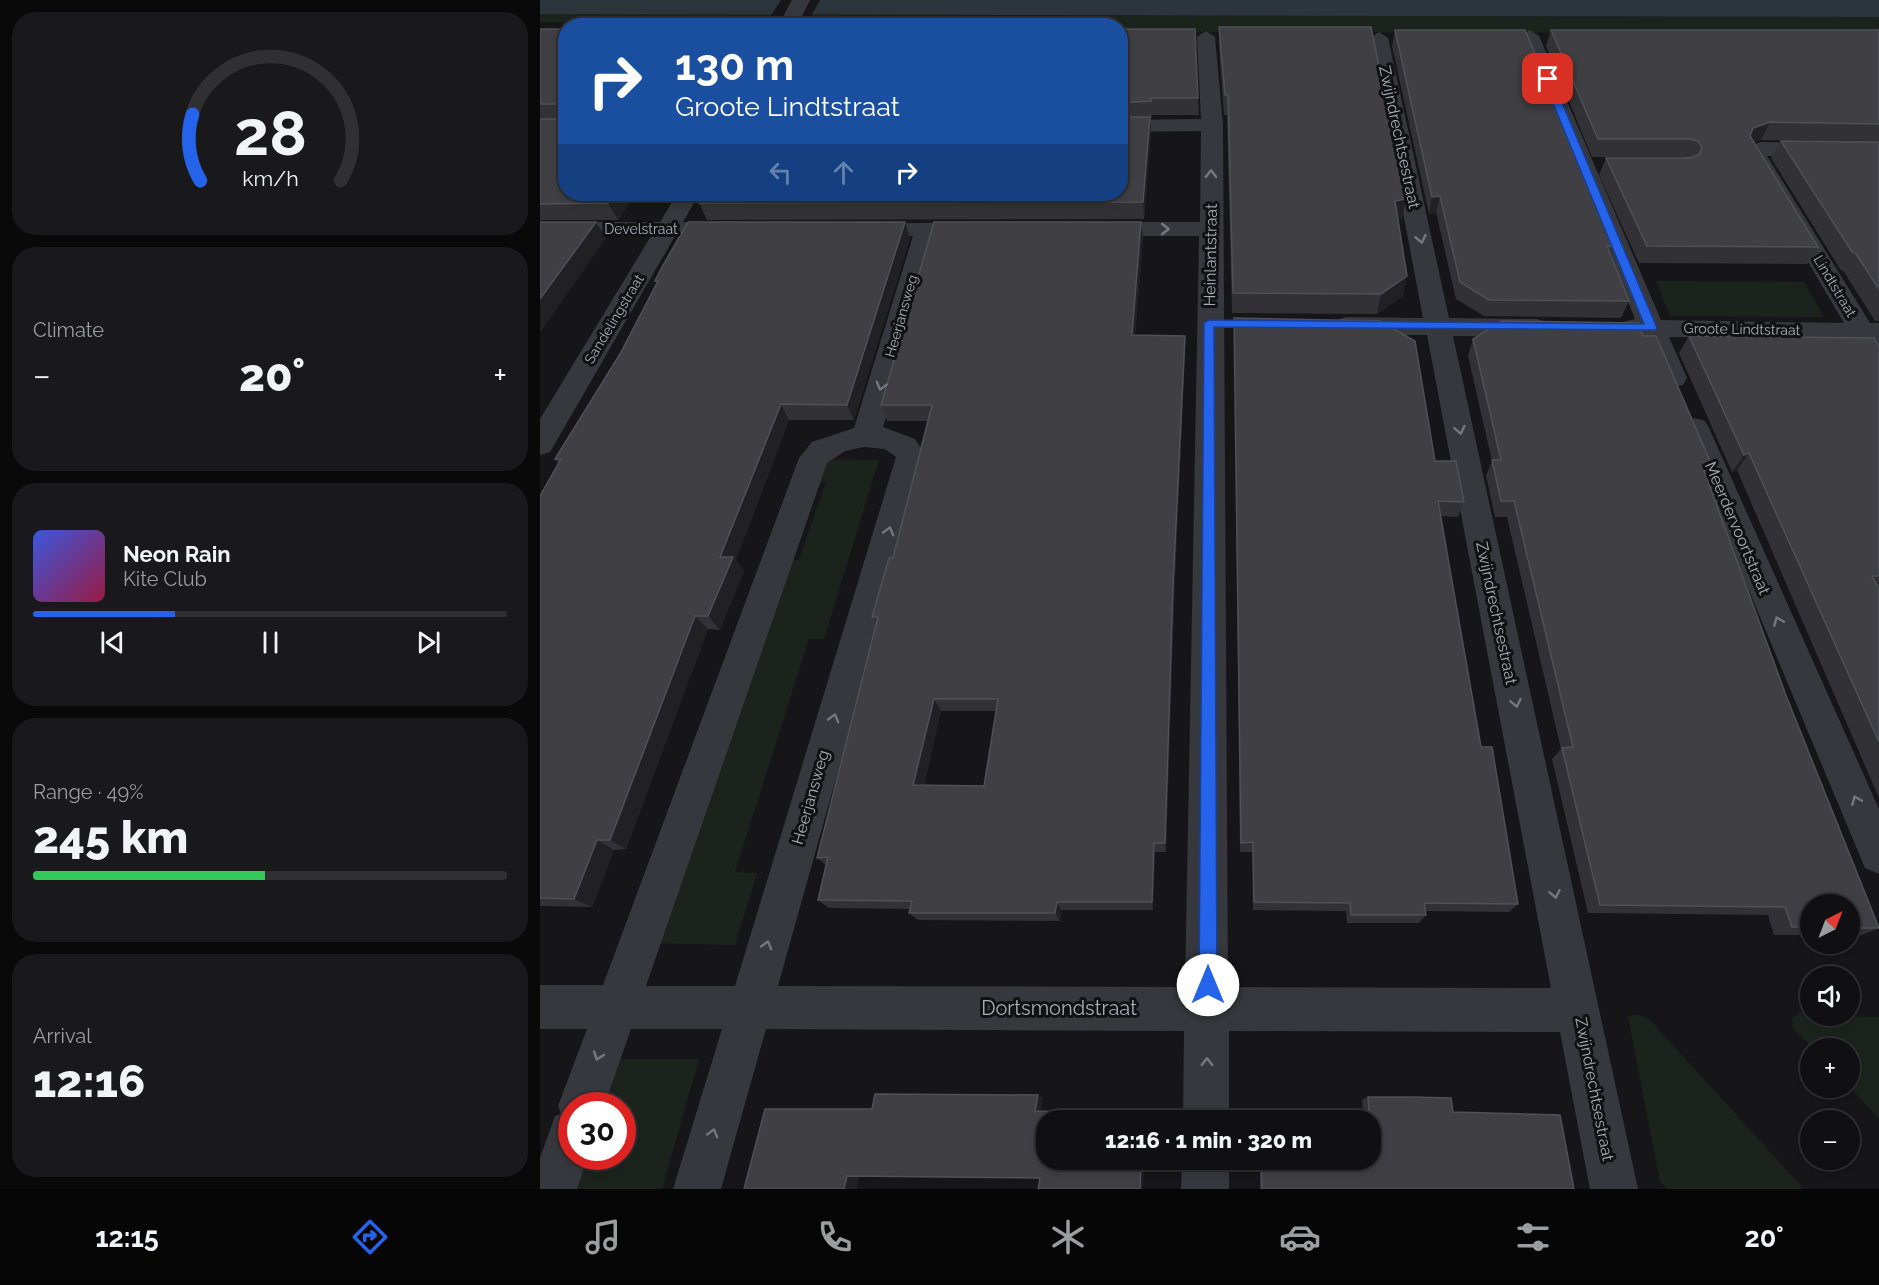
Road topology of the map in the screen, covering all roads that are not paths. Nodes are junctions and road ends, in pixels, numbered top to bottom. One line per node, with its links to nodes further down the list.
1 (801, 0): 2 (street)
2 (790, 18)
3 (1530, 36): 22 (street, Meerdervoortstraat)
4 (1206, 37): 7 (street, Heinlantstraat)
5 (1379, 37): 19 (street, Zwijndrechtsestraat, one-way to 19)
6 (1128, 126): 7 (street)
7 (1212, 126): 17 (street, Heinlantstraat, one-way to 7)
8 (1879, 150): 23 (street, Lindtstraat)
9 (684, 201): 11 (street, Sandelingstraat)
10 (540, 229): 11 (street, Develstraat)
11 (667, 229): 12 (street, Develstraat); 26 (street, Sandelingstraat)
12 (750, 229)
13 (844, 229): 14 (street)
14 (927, 229): 15 (street); 25 (street, Heerjansweg, one-way to 25)
15 (998, 229)
16 (1070, 229): 17 (street, one-way to 17)
17 (1210, 229): 31 (street, Heinlantstraat)
18 (1324, 325): 19 (street)
19 (1439, 327): 20 (street); 32 (street, Zwijndrechtsestraat, one-way to 32)
20 (1557, 328)
21 (1604, 328): 22 (street, Groote Lindtstraat)
22 (1651, 328): 23 (street, Groote Lindtstraat); 27 (street, Meerdervoortstraat, one-way to 22)
23 (1870, 331): 24 (street, Lindtstraat)
24 (1879, 359)
25 (866, 437): 29 (street, Heerjansweg); 30 (street, Heerjansweg, one-way to 25)
26 (540, 444)
27 (1877, 843)
28 (540, 1007): 29 (street, Dortsmondstraat)
29 (615, 1007): 30 (street, Dortsmondstraat); 33 (street, Heerjansweg, one-way to 33)
30 (748, 1008): 31 (street, Dortsmondstraat); 38 (street, Heerjansweg, one-way to 30)
31 (1208, 1009): 32 (street, Dortsmondstraat); 34 (street, Heinlantstraat, one-way to 31)
32 (1579, 1010): 40 (street, Zwijndrechtsestraat)
33 (586, 1092)
34 (1206, 1110)
35 (559, 1170): 37 (street)
36 (1206, 1170): 39 (street)
37 (552, 1189)
38 (697, 1189)
39 (1205, 1189)
40 (1614, 1189)

